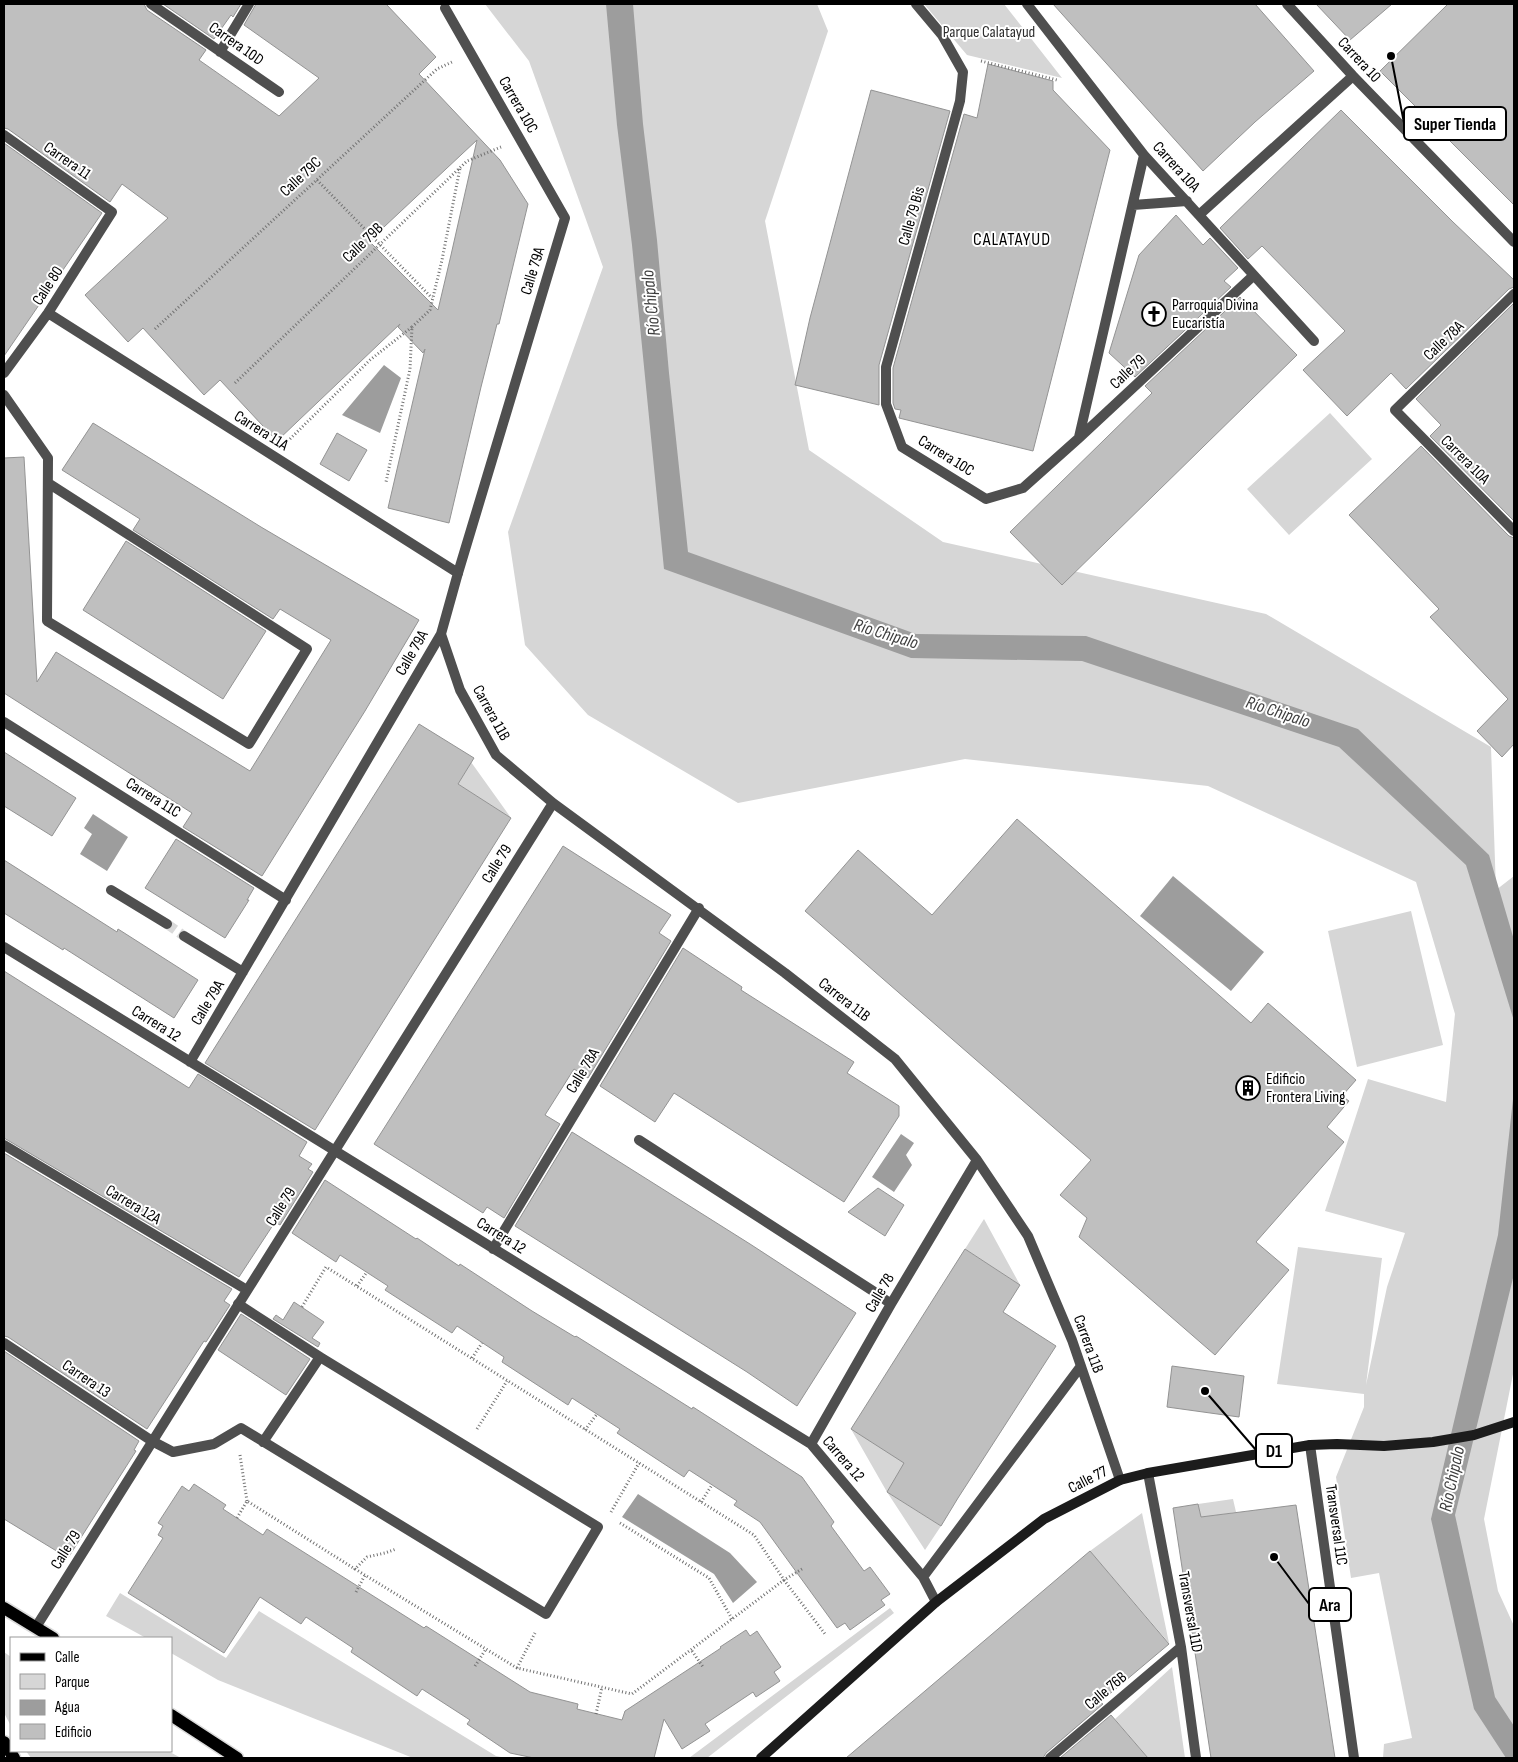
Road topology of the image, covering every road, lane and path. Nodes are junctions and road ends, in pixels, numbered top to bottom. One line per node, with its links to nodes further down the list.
1 (151, 4): 7 (street, Carrera 10D)
2 (249, 4): 7 (street)
3 (916, 4): 9 (street)
4 (1027, 4): 11 (street, Carrera 10A)
5 (1287, 4): 10 (street, Carrera 10)
6 (445, 8): 8 (street, Carrera 10C)
7 (220, 52): 12 (street, Carrera 10D)
8 (470, 52): 14 (street, Carrera 10C); 17 (path, Calle 79C)
9 (952, 53): 11 (path); 32 (street, Calle 79 Bis)
10 (1353, 76): 21 (street); 23 (street, Carrera 10)
11 (1094, 89): 15 (street, Carrera 10A)
12 (279, 92)
13 (4, 135): 20 (street, Carrera 11)
14 (520, 139): 16 (path, Calle 79B); 22 (street, Carrera 10C)
15 (1144, 155): 18 (street, Carrera 10A); 19 (street)
16 (461, 166): 24 (path, Calle 79B); 27 (path)
17 (318, 180): 24 (path); 30 (path, Calle 79C)
18 (1187, 201): 19 (street); 21 (street, Carrera 10A)
19 (1133, 205): 37 (street)
20 (112, 212): 28 (street, Calle 80)
21 (1199, 215): 25 (street, Carrera 10A)
22 (565, 218): 43 (street, Calle 79A)
23 (1514, 242)
24 (380, 244): 27 (path); 34 (path, Calle 79B)
25 (1253, 276): 31 (street, Carrera 10A); 37 (street, Calle 79)
26 (1514, 294): 36 (street, Calle 78A)
27 (432, 299): 29 (path)
28 (48, 313): 33 (street, Calle 80); 43 (street, Carrera 11A)
29 (412, 326): 38 (path); 39 (path)
30 (155, 329)
31 (1314, 341)
32 (886, 367): 41 (street, Carrera 10C)
33 (4, 373)
34 (235, 383)
35 (4, 395): 40 (street)
36 (1395, 410): 42 (street, Carrera 10A)
37 (1079, 438): 41 (street, Calle 79)
38 (290, 439)
39 (386, 482)
40 (48, 483): 40 (street)
41 (1023, 488)
42 (1514, 531)
43 (458, 573): 44 (street, Calle 79A)
44 (441, 634): 46 (street, Carrera 11B); 48 (street, Calle 79A)
45 (4, 722): 48 (street, Carrera 11C)
46 (553, 803): 49 (street, Carrera 11B); 57 (street, Calle 79)
47 (111, 890): 50 (street)
48 (286, 900): 53 (street, Calle 79A)
49 (698, 908): 58 (street, Carrera 11B); 59 (street, Calle 78A)
50 (167, 924)
51 (184, 936): 53 (street)
52 (4, 947): 54 (street, Carrera 12)
53 (243, 972): 54 (street, Calle 79A)
54 (190, 1062): 57 (street, Carrera 12)
55 (639, 1140): 64 (street)
56 (4, 1145): 62 (street, Carrera 12A)
57 (334, 1151): 59 (street, Carrera 12); 62 (street, Calle 79)
58 (977, 1160): 64 (street, Calle 78); 69 (street, Carrera 11B)
59 (493, 1249): 77 (street, Carrera 12)
60 (366, 1272): 61 (path)
61 (357, 1286)
62 (247, 1290): 63 (street, Calle 79)
63 (238, 1304): 67 (street); 75 (street, Calle 79)
64 (891, 1304): 77 (street, Calle 78)
65 (482, 1342): 68 (path)
66 (4, 1343): 75 (street, Carrera 13)
67 (320, 1357): 76 (street); 79 (street)
68 (472, 1358)
69 (1081, 1366): 82 (street, Carrera 11B); 92 (street)
70 (507, 1380): 79 (path)
71 (597, 1414): 74 (path)
72 (1512, 1423): 78 (street, Calle 77)
73 (241, 1428): 75 (street, Carrera 13); 76 (street); 84 (path)
74 (586, 1430)
75 (152, 1441): 98 (street, Calle 79)
76 (263, 1442): 96 (street)
77 (811, 1444): 92 (street, Carrera 12)
78 (1310, 1445): 81 (street, Calle 77); 114 (street, Transversal 11C)
79 (466, 1446): 96 (street)
80 (639, 1463): 86 (path)
81 (1148, 1473): 82 (street, Calle 77); 101 (street, Transversal 11D)
82 (1120, 1480): 94 (street, Calle 77)
83 (712, 1485): 85 (path)
84 (247, 1501): 87 (path); 89 (path)
85 (701, 1502)
86 (609, 1516)
87 (237, 1518)
88 (617, 1522): 97 (path)
89 (355, 1569)
90 (802, 1569): 99 (path)
91 (366, 1575): 93 (path)
92 (923, 1577): 94 (street, Carrera 12)
93 (356, 1592)
94 (936, 1602): 111 (street, Calle 77)
95 (4, 1608): 98 (main road)
96 (546, 1614): 106 (path)
97 (732, 1619)
98 (36, 1627): 100 (main road)
99 (825, 1634)
100 (51, 1637)
101 (1181, 1647): 112 (street, Calle 76B); 113 (street, Transversal 11D)
102 (486, 1649): 104 (path)
103 (692, 1650): 105 (path)
104 (475, 1666)
105 (703, 1667)
106 (517, 1668)
107 (602, 1687): 108 (path)
108 (596, 1714)
109 (172, 1716): 110 (main road)
110 (237, 1758)
111 (761, 1758)
112 (1050, 1758)
113 (1196, 1758)
114 (1354, 1758)

